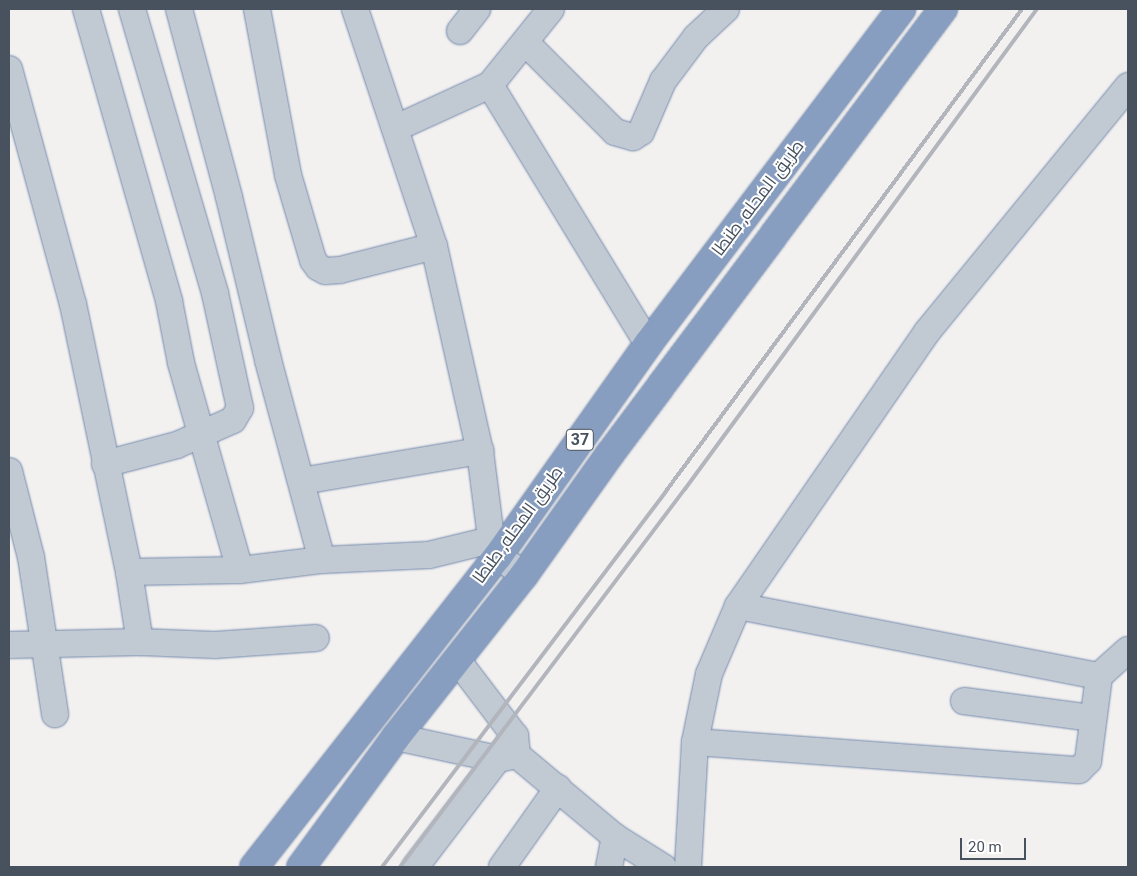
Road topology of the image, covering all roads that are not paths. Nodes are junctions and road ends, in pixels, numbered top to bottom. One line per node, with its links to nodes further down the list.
1 (86, 9): 19 (street)
2 (132, 9): 19 (street)
3 (179, 9): 22 (street)
4 (257, 9): 17 (street)
5 (355, 9): 16 (street)
6 (478, 9): 11 (street)
7 (551, 9): 12 (street)
8 (726, 9): 12 (street)
9 (901, 9): 18 (highway, طريق المحله, طنطا / 37)
10 (942, 9): 29 (highway, طريق المحله, طنطا / 37)
11 (460, 30)
12 (526, 43): 14 (street)
13 (9, 69): 21 (street)
14 (490, 85): 16 (street); 18 (street)
15 (1128, 86): 30 (street)
16 (396, 128): 17 (street)
17 (434, 246): 20 (street)
18 (648, 344): 24 (highway, طريق المحله, طنطا / 37)
19 (202, 434): 21 (street); 27 (street)
20 (480, 451): 22 (street); 24 (street)
21 (104, 464): 28 (street)
22 (302, 481): 25 (street)
23 (11, 486): 26 (street)
24 (494, 548): 25 (street); 29 (street); 46 (highway, طريق المحله, طنطا / 37)
25 (322, 560): 27 (street)
26 (20, 563): 33 (street)
27 (240, 570): 28 (street)
28 (129, 572): 32 (street)
29 (524, 575): 36 (highway, طريق المحله, طنطا / 37)
30 (738, 606): 37 (street); 42 (street)
31 (316, 638): 32 (street)
32 (140, 642): 33 (street)
33 (42, 644): 34 (street); 39 (street)
34 (9, 645)
35 (1128, 650): 37 (street)
36 (458, 661): 41 (highway, طريق المحله, طنطا / 37); 43 (street)
37 (1099, 676): 40 (street)
38 (964, 701): 40 (street)
39 (55, 714)
40 (1091, 718): 42 (street)
41 (396, 737): 43 (street); 47 (highway, طريق المحله, طنطا / 37)
42 (695, 742): 52 (street)
43 (510, 750): 44 (street); 48 (street)
44 (558, 788): 45 (street); 49 (street)
45 (624, 843): 50 (street); 51 (street)
46 (254, 867)
47 (301, 867)
48 (415, 867)
49 (502, 867)
50 (609, 867)
51 (663, 867)
52 (688, 867)

